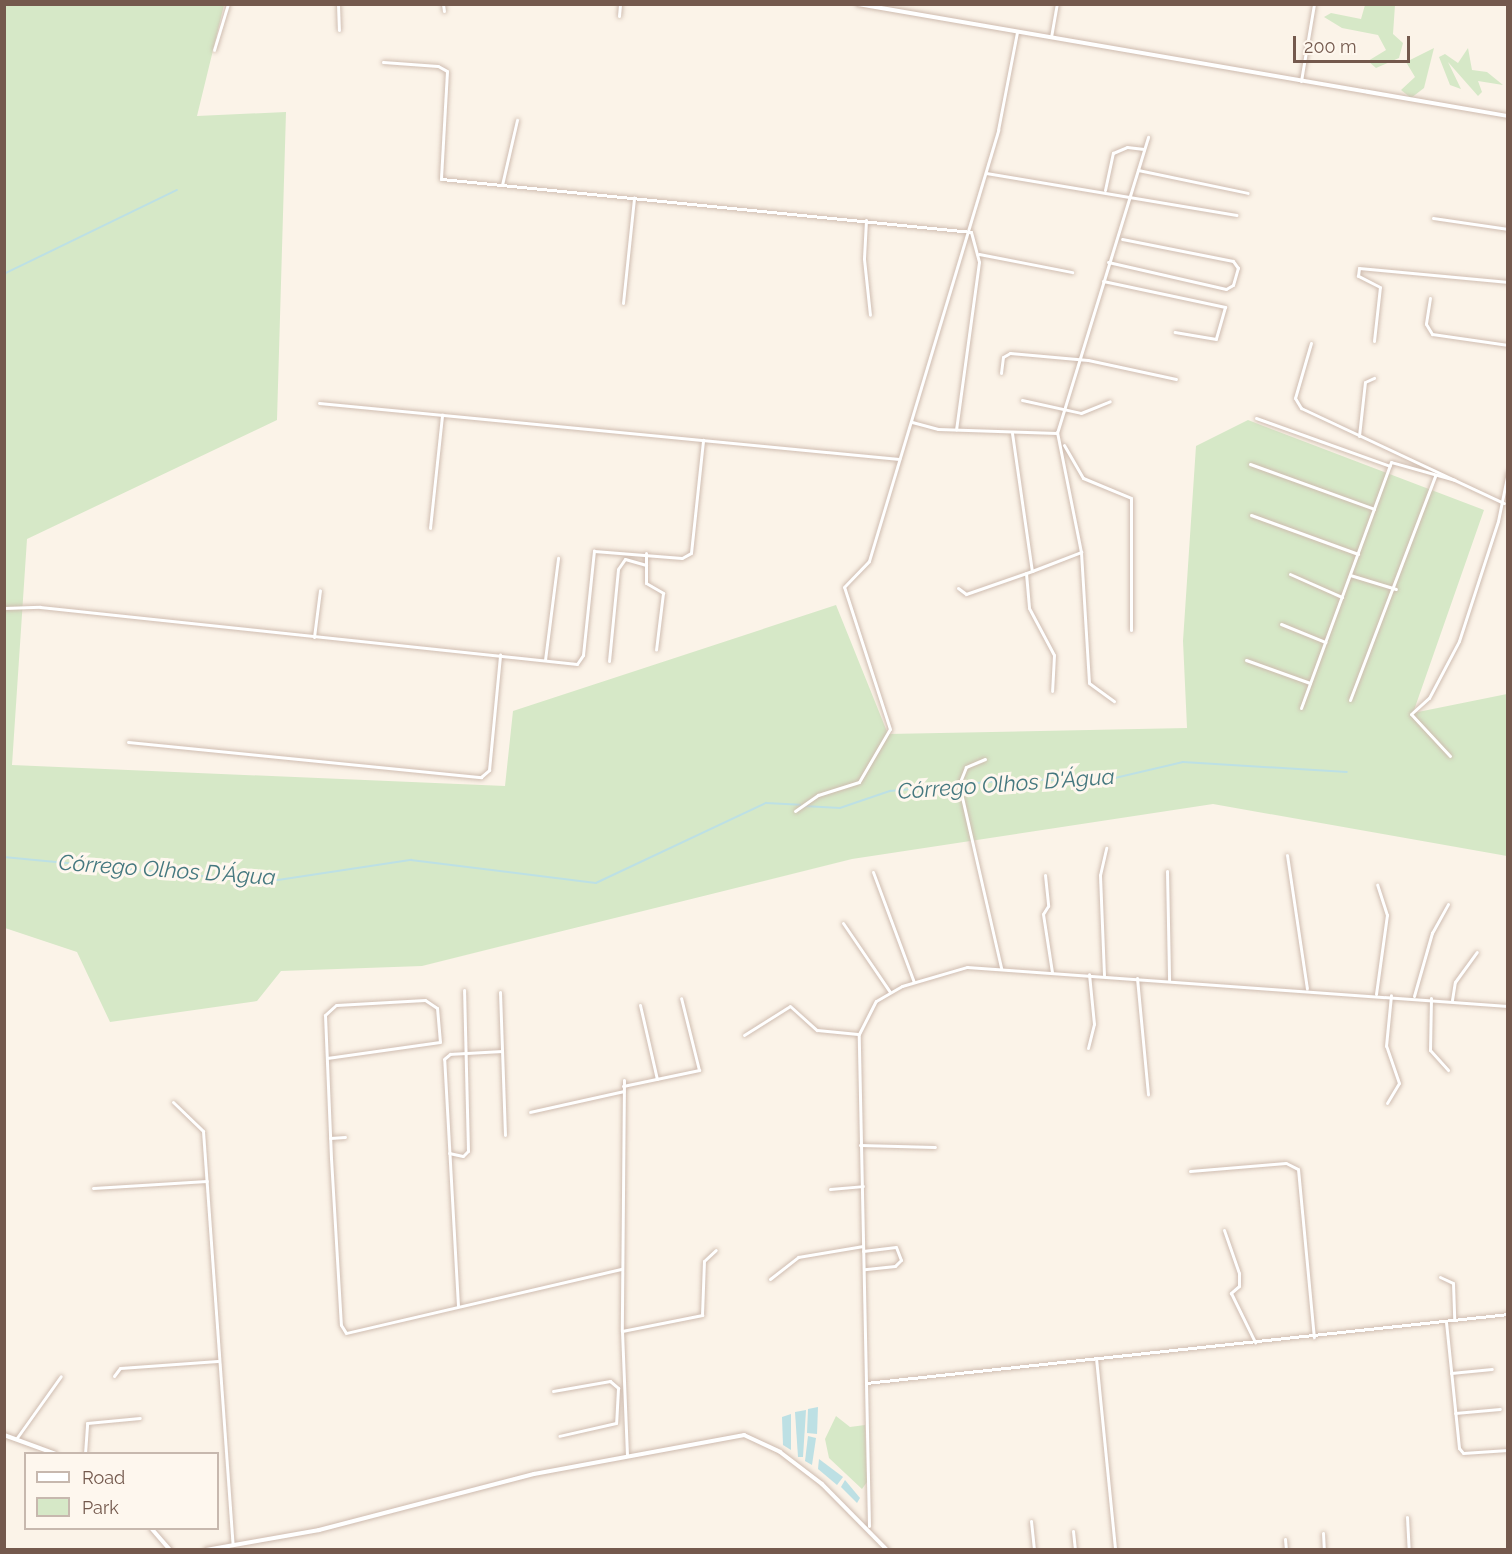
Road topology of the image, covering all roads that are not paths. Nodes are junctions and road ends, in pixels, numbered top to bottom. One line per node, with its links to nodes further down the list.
1 (228, 4): 13 (street)
2 (338, 4): 10 (street)
3 (443, 4): 8 (street)
4 (620, 4): 9 (street)
5 (858, 4): 11 (street)
6 (1057, 4): 12 (street)
7 (1314, 4): 15 (street)
8 (444, 11)
9 (619, 16)
10 (339, 30)
11 (1017, 32): 12 (street); 21 (street)
12 (1051, 37): 15 (street)
13 (214, 50)
14 (384, 62): 22 (street)
15 (1301, 81): 16 (street)
16 (1508, 116)
17 (517, 120): 22 (street)
18 (1148, 137): 19 (street)
19 (1144, 149): 20 (street); 23 (street)
20 (1138, 170): 24 (street); 25 (street)
21 (986, 173): 23 (street); 31 (street)
22 (502, 185): 26 (street)
23 (1105, 190): 24 (street)
24 (1130, 193): 27 (street); 34 (street)
25 (1248, 193)
26 (634, 197): 29 (street); 39 (street)
27 (1237, 216)
28 (1433, 218): 30 (street)
29 (866, 220): 31 (street); 40 (street)
30 (1508, 229)
31 (966, 231): 33 (street); 55 (street)
32 (1122, 239): 34 (street)
33 (979, 254): 35 (street); 56 (street)
34 (1108, 262): 36 (street)
35 (1072, 272)
36 (1102, 282): 41 (street); 45 (street)
37 (1508, 282): 42 (street)
38 (1430, 298): 44 (street)
39 (623, 303)
40 (870, 315)
41 (1175, 332)
42 (1374, 341)
43 (1311, 343): 59 (street)
44 (1508, 345)
45 (1079, 359): 46 (street); 48 (street); 52 (street)
46 (1001, 373)
47 (1374, 378): 59 (street)
48 (1176, 380)
49 (1023, 400): 52 (street)
50 (1110, 401): 52 (street)
51 (319, 404): 53 (street)
52 (1064, 408): 57 (street)
53 (442, 415): 60 (street); 71 (street)
54 (1256, 418): 64 (street)
55 (911, 422): 56 (street); 62 (street)
56 (956, 429): 58 (street)
57 (1057, 432): 58 (street); 61 (street)
58 (1012, 433): 77 (street)
59 (1359, 436): 67 (street)
60 (703, 440): 62 (street); 73 (street)
61 (1062, 440): 72 (street); 87 (street)
62 (899, 459): 103 (street)
63 (1250, 464): 69 (street)
64 (1390, 466): 66 (street); 69 (street)
65 (1508, 472): 68 (street)
66 (1435, 476): 67 (street); 83 (street)
67 (1455, 480): 68 (street)
68 (1503, 503): 101 (street)
69 (1374, 509): 74 (street)
70 (1251, 515): 74 (street)
71 (430, 528)
72 (1081, 552): 77 (street); 98 (street)
73 (646, 553): 76 (street); 92 (street)
74 (1358, 554): 80 (street)
75 (558, 558): 92 (street)
76 (646, 565): 90 (street); 94 (street)
77 (1032, 571): 78 (street)
78 (1026, 573): 81 (street); 96 (street)
79 (1290, 574): 84 (street)
80 (1350, 575): 83 (street); 84 (street)
81 (958, 588)
82 (320, 590): 88 (street)
83 (1396, 590): 97 (street)
84 (1342, 597): 89 (street)
85 (4, 608): 88 (street)
86 (1281, 624): 89 (street)
87 (1131, 630)
88 (314, 637): 91 (street)
89 (1325, 642): 95 (street)
90 (656, 650)
91 (500, 655): 92 (street); 100 (street)
92 (545, 660)
93 (1246, 660): 95 (street)
94 (609, 661)
95 (1310, 683): 99 (street)
96 (1052, 691)
97 (1350, 700)
98 (1114, 701)
99 (1301, 708)
100 (128, 742)
101 (1450, 756)
102 (985, 759): 113 (street)
103 (795, 811)
104 (1106, 848): 116 (street)
105 (1287, 855): 120 (street)
106 (1167, 871): 118 (street)
107 (873, 872): 119 (street)
108 (1045, 875): 114 (street)
109 (1377, 885): 124 (street)
110 (1449, 904): 126 (street)
111 (843, 923): 122 (street)
112 (1477, 952): 129 (street)
113 (1001, 968): 114 (street); 119 (street)
114 (1052, 972): 115 (street)
115 (1089, 974): 116 (street); 134 (street)
116 (1104, 975): 117 (street)
117 (1137, 978): 118 (street); 142 (street)
118 (1169, 980): 120 (street)
119 (914, 982): 122 (street)
120 (1308, 989): 124 (street)
121 (465, 990): 136 (street)
122 (890, 992): 132 (street)
123 (500, 993): 135 (street)
124 (1376, 994): 125 (street)
125 (1391, 995): 126 (street); 144 (street)
126 (1414, 996): 128 (street)
127 (681, 998): 140 (street)
128 (1431, 998): 129 (street); 138 (street)
129 (1452, 1000): 131 (street)
130 (640, 1005): 140 (street)
131 (1508, 1006)
132 (859, 1034): 133 (street); 149 (street)
133 (744, 1035)
134 (1088, 1048)
135 (501, 1051): 136 (street); 146 (street)
136 (466, 1053): 151 (street); 151 (street)
137 (327, 1058): 137 (street); 148 (street)
138 (1448, 1070)
139 (624, 1080): 141 (street)
140 (657, 1080): 141 (street)
141 (624, 1089): 145 (street); 161 (street)
142 (1148, 1094)
143 (173, 1102): 153 (street)
144 (1387, 1103)
145 (530, 1112)
146 (504, 1135)
147 (345, 1137): 148 (street)
148 (330, 1138): 165 (street)
149 (860, 1145): 150 (street); 154 (street)
150 (935, 1147)
151 (449, 1153): 165 (street)
152 (1190, 1171): 170 (street)
153 (207, 1181): 155 (street); 173 (street)
154 (862, 1186): 156 (street); 158 (street)
155 (93, 1188)
156 (830, 1189)
157 (1224, 1230): 171 (street)
158 (863, 1246): 160 (street); 164 (street)
159 (716, 1250): 169 (street)
160 (863, 1251): 162 (street); 162 (street)
161 (622, 1269): 165 (street); 169 (street)
162 (864, 1269): 178 (street)
163 (1440, 1277): 167 (street)
164 (770, 1279)
165 (458, 1306)
166 (1508, 1314): 167 (street)
167 (1454, 1321): 168 (street)
168 (1446, 1322): 170 (street); 175 (street)
169 (622, 1331): 181 (street)
170 (1314, 1337): 171 (street)
171 (1255, 1342): 172 (street)
172 (1096, 1358): 178 (street); 205 (street)
173 (218, 1361): 177 (street); 199 (street)
174 (1492, 1369): 175 (street)
175 (1450, 1373): 183 (street)
176 (62, 1376): 187 (street)
177 (114, 1376)
178 (866, 1383): 194 (street)
179 (553, 1391): 180 (street)
180 (618, 1401): 181 (street); 186 (street)
181 (625, 1401): 191 (street)
182 (1500, 1409): 183 (street)
183 (1455, 1413): 188 (street)
184 (140, 1418): 190 (street)
185 (4, 1435): 187 (street)
186 (559, 1436)
187 (16, 1439): 189 (street)
188 (1508, 1450)
189 (51, 1452)
190 (85, 1452)
191 (627, 1455): 194 (street); 199 (street)
192 (1407, 1517): 208 (street)
193 (1031, 1521): 203 (street)
194 (869, 1526): 202 (street)
195 (153, 1530): 200 (street)
196 (1073, 1531): 204 (street)
197 (1323, 1533): 207 (street)
198 (1285, 1539): 206 (street)
199 (233, 1546): 201 (street)
200 (170, 1550)
201 (206, 1550)
202 (887, 1550)
203 (1034, 1550)
204 (1075, 1550)
205 (1115, 1550)
206 (1286, 1550)
207 (1324, 1550)
208 (1409, 1550)

